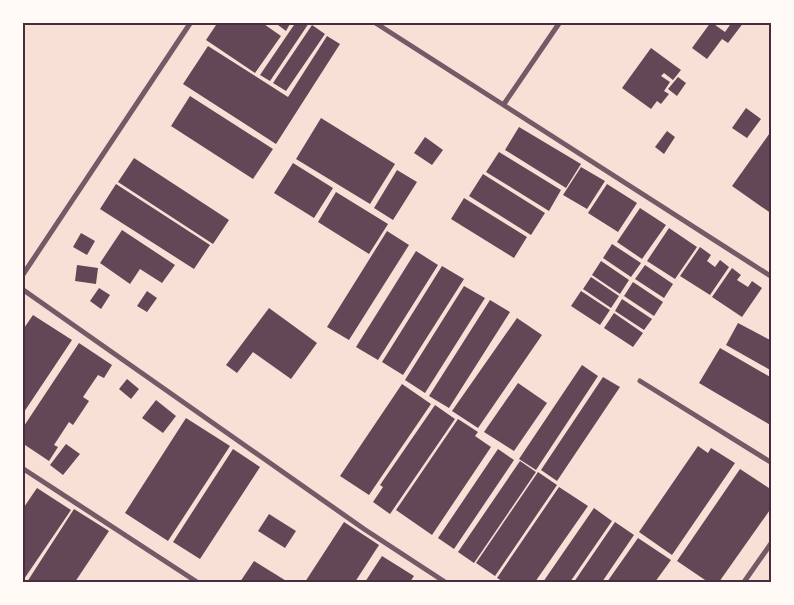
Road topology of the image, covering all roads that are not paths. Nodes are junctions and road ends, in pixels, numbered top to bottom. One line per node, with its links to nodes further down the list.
1 (190, 22): 5 (street)
2 (374, 22): 4 (street)
3 (560, 22): 4 (street)
4 (504, 104): 6 (street)
5 (22, 276)
6 (772, 277)
7 (22, 289): 13 (street)
8 (640, 381): 9 (street)
9 (772, 463)
10 (22, 468): 12 (street)
11 (772, 542): 14 (street)
12 (197, 582)
13 (445, 582)
14 (744, 582)

